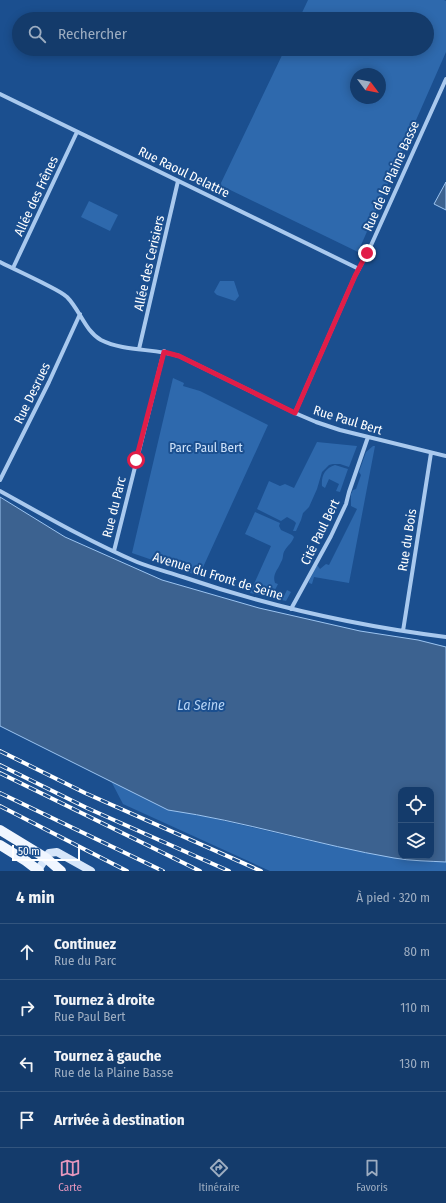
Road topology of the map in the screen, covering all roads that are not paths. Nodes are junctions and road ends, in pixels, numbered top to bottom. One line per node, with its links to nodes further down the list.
1 (446, 79): 7 (street, Rue de la Plaine Basse)
2 (0, 94): 3 (street, Rue Raoul Delattre)
3 (78, 132): 4 (street, Rue Raoul Delattre); 6 (street, Allée des Frênes)
4 (178, 181): 7 (street, Rue Raoul Delattre); 9 (street, Allée des Cerisiers)
5 (0, 262): 6 (street, Rue Paul Bert)
6 (13, 268): 8 (street, Rue Paul Bert)
7 (359, 269): 11 (street, Rue de la Plaine Basse)
8 (80, 314): 9 (street, Rue Paul Bert); 15 (street, Rue Desrues)
9 (139, 349): 10 (street, Rue Paul Bert)
10 (164, 352): 11 (street, Rue Paul Bert); 17 (street, Rue du Parc)
11 (295, 413): 12 (street, Rue Paul Bert)
12 (368, 438): 13 (street, Rue Paul Bert); 18 (street, Cité Paul Bert)
13 (431, 453): 14 (street, Rue Paul Bert); 19 (street, Rue du Bois)
14 (446, 456)
15 (0, 480)
16 (0, 491): 17 (street, Avenue du Front de Seine)
17 (114, 551): 18 (street, Avenue du Front de Seine)
18 (291, 609): 19 (street, Avenue du Front de Seine)
19 (403, 631): 20 (street, Avenue du Front de Seine)
20 (446, 637)
21 (0, 830): 23 (main road)
22 (0, 845): 24 (main road)
23 (46, 858): 24 (main road); 25 (main road); 26 (main road)
24 (38, 871)
25 (61, 871)
26 (92, 871)

